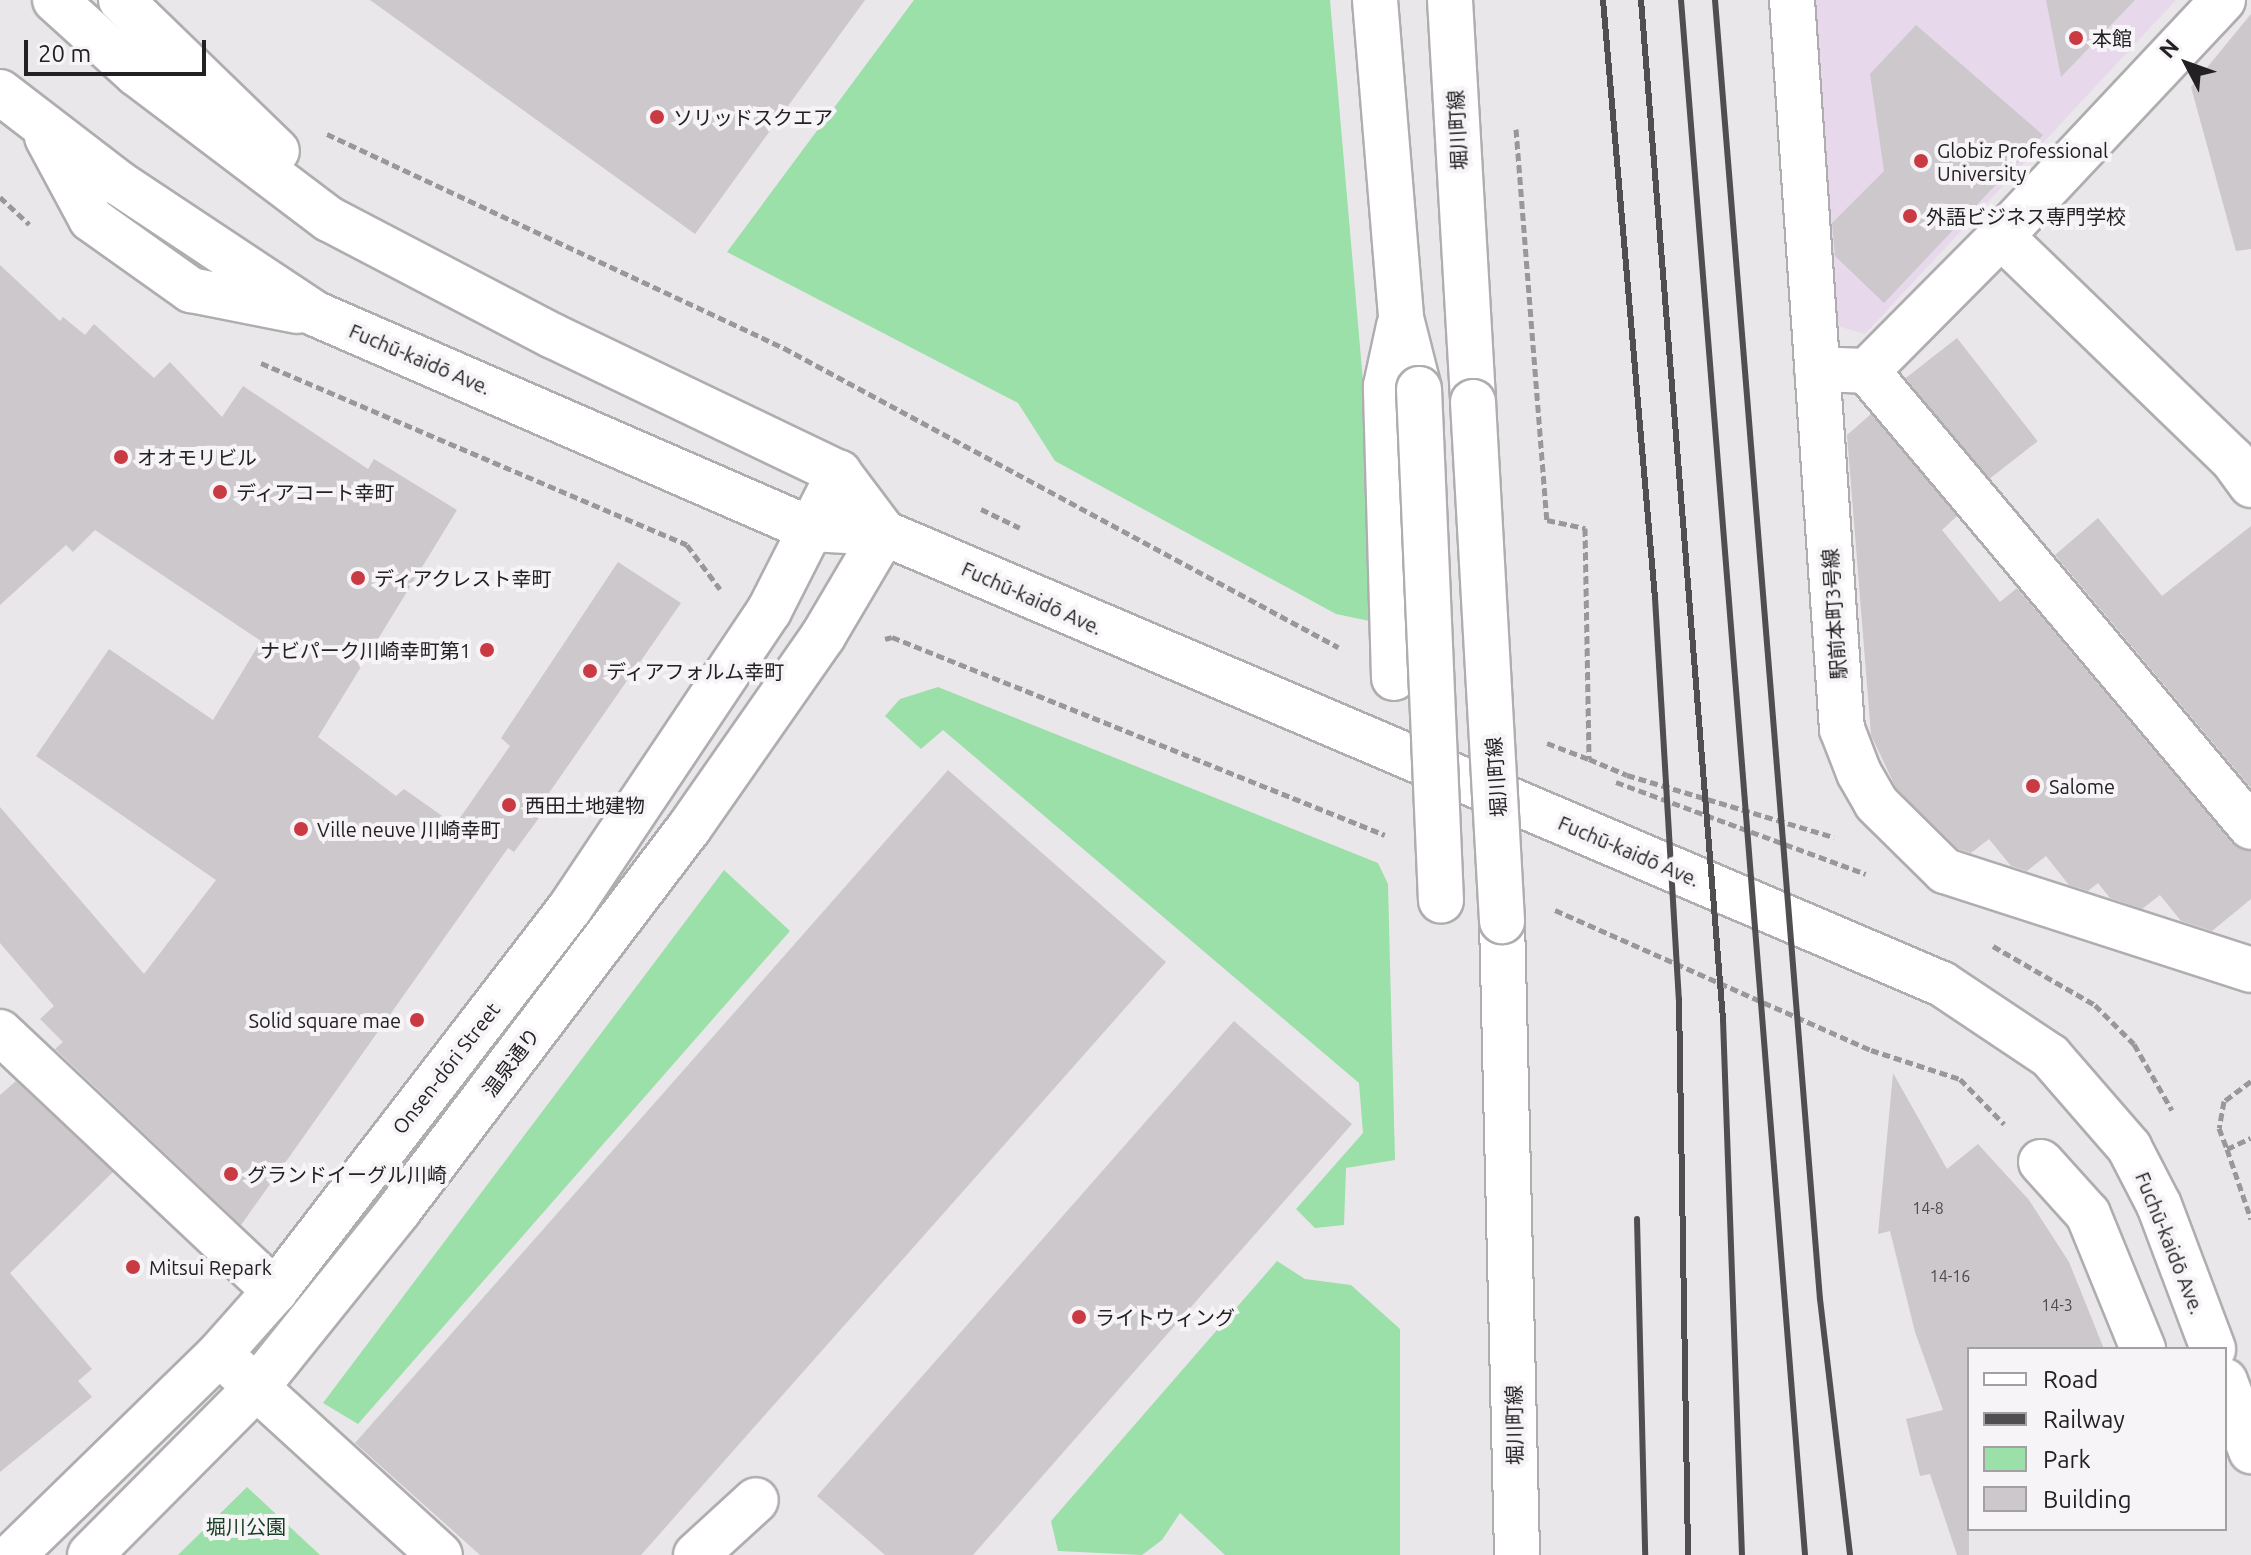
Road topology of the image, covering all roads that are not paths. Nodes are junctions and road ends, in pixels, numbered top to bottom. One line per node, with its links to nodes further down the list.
1 (55, 0): 8 (street)
2 (121, 0): 8 (street)
3 (1375, 0): 10 (street)
4 (1450, 0): 35 (street, 堀川町線, bridge)
5 (1792, 0): 11 (street, 駅前本町3号線)
6 (2221, 1): 9 (street)
7 (0, 92): 15 (street, Fuchū-kaidō Ave.)
8 (329, 219): 13 (street)
9 (2001, 236): 12 (street); 14 (street)
10 (1401, 318): 17 (street); 19 (street, bridge)
11 (1817, 369): 12 (street); 20 (street, 駅前本町3号線)
12 (1867, 371): 18 (street)
13 (839, 473): 15 (street); 16 (street)
14 (2251, 485)
15 (810, 529): 16 (street, Fuchū-kaidō Ave.); 23 (street, Onsen-dōri Street)
16 (884, 533): 25 (street, Fuchū-kaidō Ave.); 28 (street, 温泉通り)
17 (1394, 678)
18 (2251, 827)
19 (1441, 901)
20 (2251, 970)
21 (0, 1032): 23 (street)
22 (2041, 1162): 24 (street)
23 (275, 1291): 26 (street, Onsen-dōri Street)
24 (2142, 1347)
25 (2212, 1347)
26 (220, 1353): 28 (street); 31 (street, Onsen-dōri Street)
27 (2227, 1386): 29 (street)
28 (256, 1388): 32 (street, 温泉通り); 33 (street)
29 (2251, 1449)
30 (756, 1500): 34 (street)
31 (13, 1555)
32 (90, 1555)
33 (440, 1555)
34 (696, 1555)
35 (1517, 1555)

